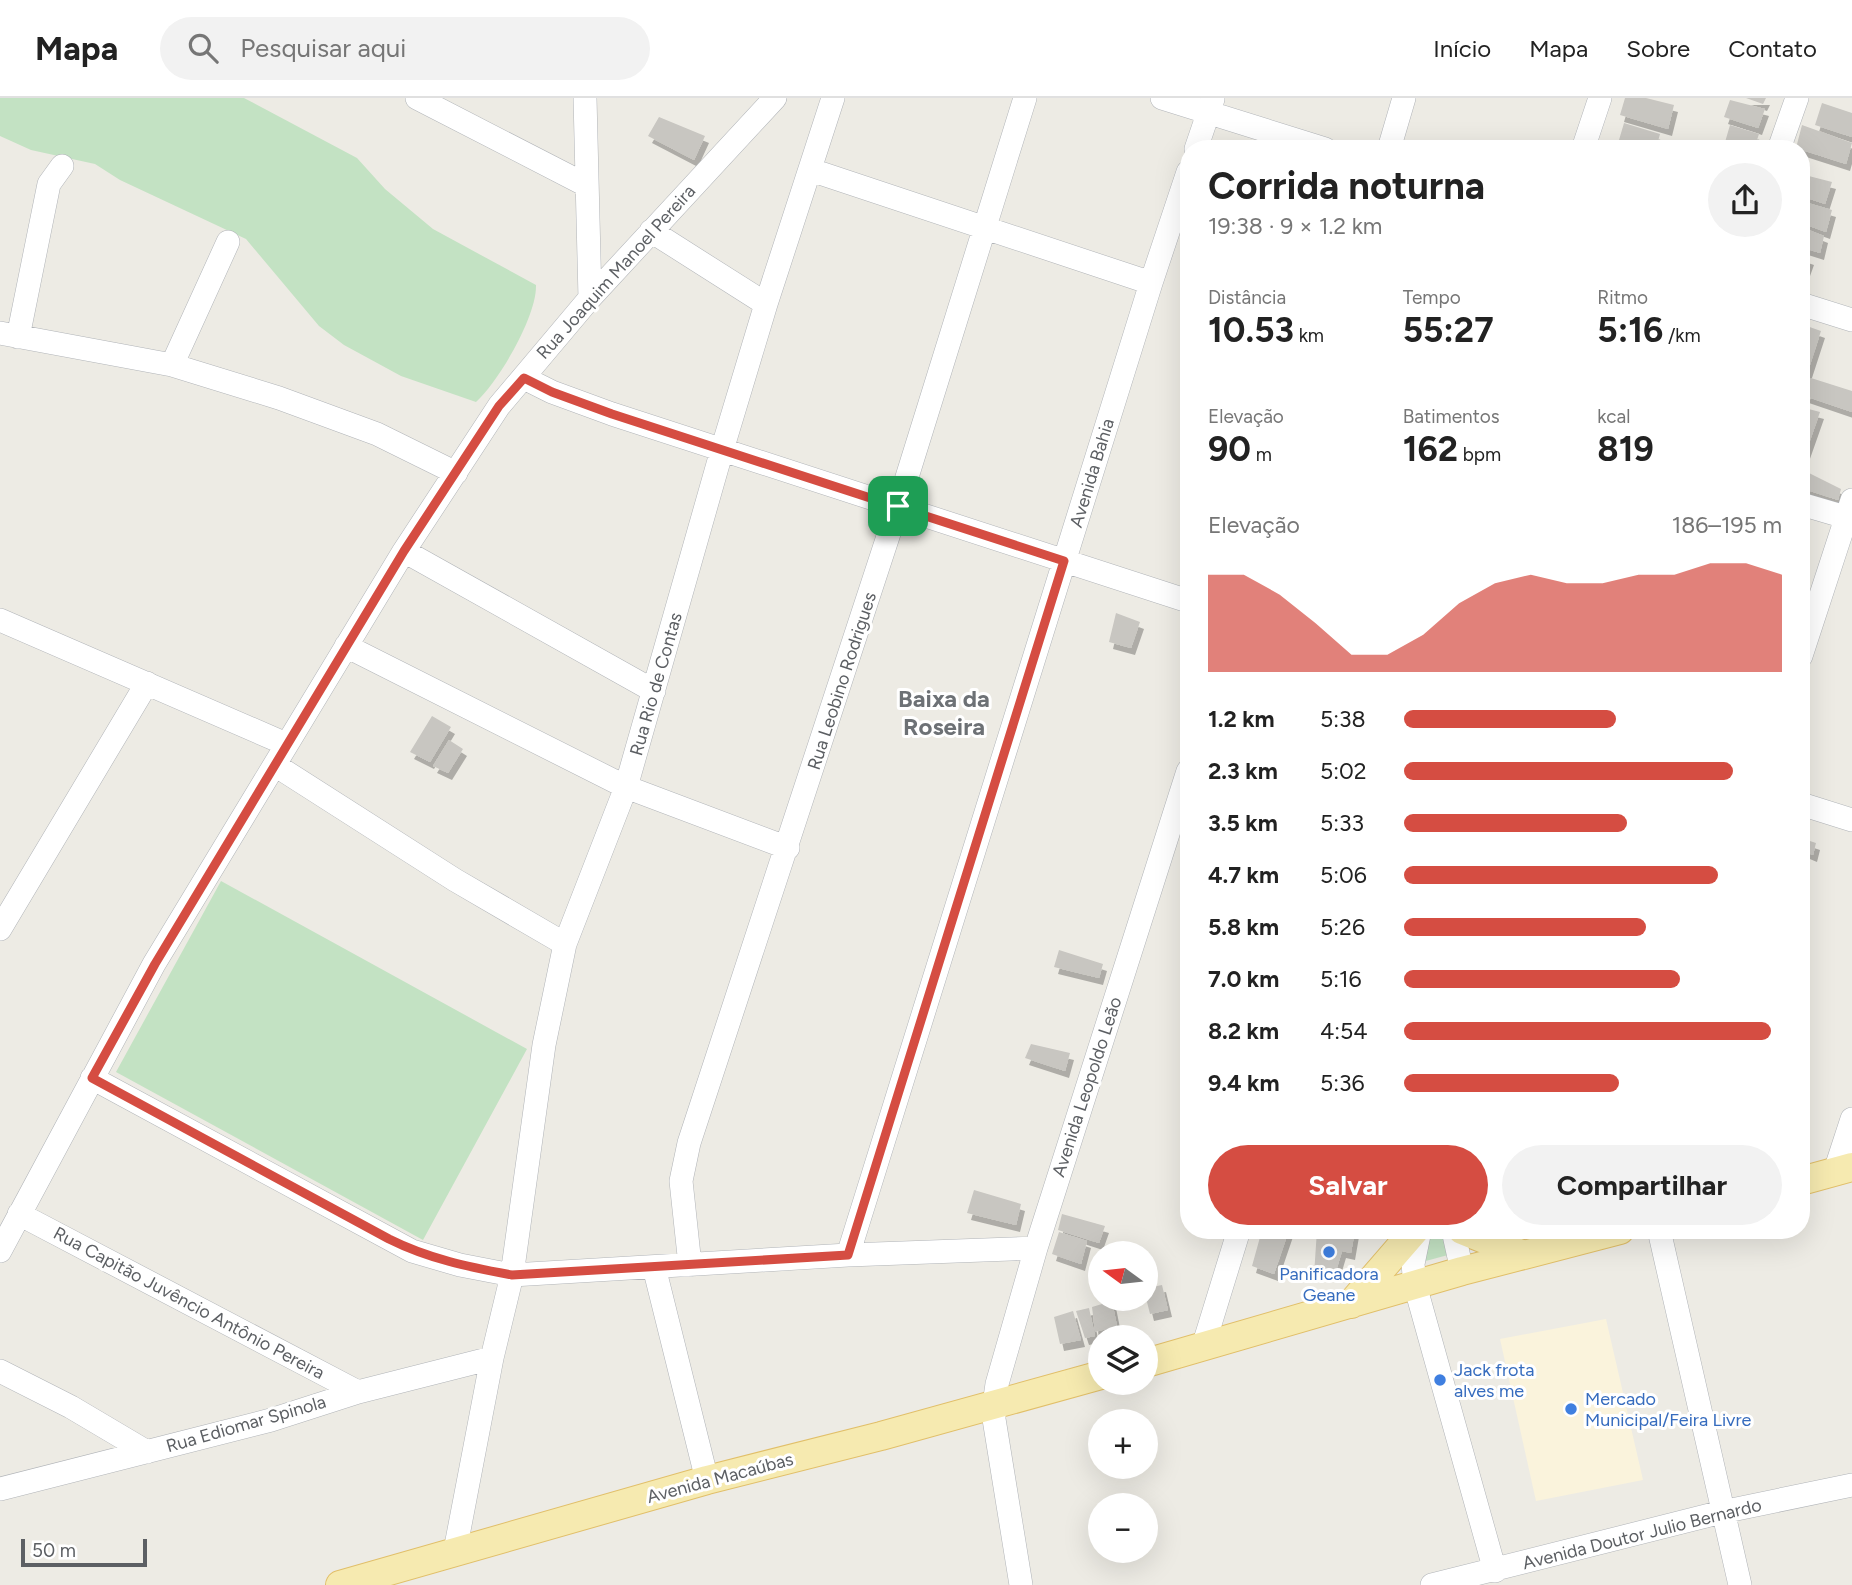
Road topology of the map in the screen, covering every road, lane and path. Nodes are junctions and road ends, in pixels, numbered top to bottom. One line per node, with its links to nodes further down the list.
1 (419, 98): 18 (street)
2 (585, 98): 18 (street)
3 (775, 98): 21 (street, Rua Joaquim Manoel Pereira)
4 (834, 98): 17 (street, Rua Rio de Contas)
5 (1025, 98): 20 (street, Rua Leobino Rodrigues)
6 (1162, 98): 10 (street)
7 (1404, 98): 13 (street)
8 (1600, 98): 14 (street)
9 (1797, 98): 15 (street)
10 (1211, 105): 11 (street); 12 (street)
11 (1199, 140)
12 (1302, 140)
13 (1392, 140)
14 (1586, 140)
15 (1782, 140)
16 (62, 166): 28 (street)
17 (811, 170): 20 (street); 25 (street, Rua Rio de Contas)
18 (586, 185): 24 (street)
19 (1180, 197): 23 (street, Avenida Bahia)
20 (985, 226): 23 (street); 34 (street, Rua Leobino Rodrigues)
21 (651, 231): 24 (street, Rua Joaquim Manoel Pereira); 25 (street)
22 (228, 242): 29 (street)
23 (1152, 283): 37 (street, Avenida Bahia)
24 (590, 298): 30 (street, Rua Joaquim Manoel Pereira)
25 (766, 304): 31 (street, Rua Rio de Contas)
26 (1810, 307): 27 (street)
27 (1852, 320)
28 (9, 335): 29 (street)
29 (172, 365): 32 (street)
30 (524, 378): 31 (street); 32 (street, Rua Joaquim Manoel Pereira)
31 (722, 450): 34 (street); 43 (street, Rua Rio de Contas)
32 (456, 473): 36 (street, Rua Joaquim Manoel Pereira)
33 (1810, 505): 35 (street)
34 (898, 506): 37 (street); 50 (street, Rua Leobino Rodrigues)
35 (1850, 512): 40 (street)
36 (404, 551): 41 (street, Rua Joaquim Manoel Pereira); 43 (street)
37 (1064, 561): 38 (street); 67 (street, Avenida Bahia)
38 (1180, 598)
39 (0, 620): 42 (street)
40 (1810, 630)
41 (346, 646): 44 (street, Rua Joaquim Manoel Pereira); 46 (street)
42 (147, 683): 44 (street); 51 (street)
43 (654, 691): 46 (street, Rua Rio de Contas)
44 (286, 744): 45 (street, Rua Joaquim Manoel Pereira)
45 (275, 765): 52 (street); 53 (street, Rua Joaquim Manoel Pereira)
46 (626, 787): 50 (street); 52 (street, Rua Rio de Contas)
47 (1180, 796): 65 (street, Avenida Leopoldo Leão)
48 (1810, 807): 49 (street)
49 (1852, 820)
50 (788, 848): 69 (street, Rua Leobino Rodrigues)
51 (0, 929)
52 (565, 944): 72 (street, Rua Rio de Contas)
53 (92, 1078): 57 (street, Rua Joaquim Manoel Pereira); 72 (street)
54 (1852, 1119): 55 (street)
55 (1844, 1169): 56 (main road)
56 (1810, 1178)
57 (11, 1222): 66 (street, Rua Joaquim Manoel Pereira); 80 (street, Rua Capitão Juvêncio Antônio Pereira)
58 (1237, 1239): 75 (street)
59 (1410, 1239): 74 (main road)
60 (1417, 1239): 73 (street)
61 (1455, 1239): 71 (street)
62 (1484, 1239): 68 (main road)
63 (1583, 1239): 68 (main road)
64 (1661, 1239): 86 (street)
65 (1036, 1248): 67 (street); 81 (street, Avenida Leopoldo Leão)
66 (0, 1251)
67 (848, 1255): 69 (street)
68 (1524, 1255): 71 (main road)
69 (690, 1265): 70 (street)
70 (654, 1267): 72 (street); 83 (street)
71 (1462, 1271): 73 (main road)
72 (512, 1275): 76 (street, Rua Rio de Contas)
73 (1415, 1285): 74 (main road); 88 (street)
74 (1351, 1304): 75 (main road)
75 (1203, 1347): 77 (main road)
76 (492, 1358): 80 (street, Rua Ediomar Spinola); 87 (street, Rua Rio de Contas)
77 (1158, 1360)
78 (0, 1371): 82 (street)
79 (1088, 1379): 81 (main road, Avenida Macaúbas)
80 (358, 1392): 82 (street, Rua Ediomar Spinola)
81 (994, 1405): 83 (main road, Avenida Macaúbas); 90 (street, Avenida Leopoldo Leão)
82 (146, 1452): 85 (street, Rua Ediomar Spinola)
83 (707, 1480): 87 (main road, Avenida Macaúbas)
84 (1852, 1485): 86 (street, Avenida Doutor Julio Bernardo)
85 (0, 1489)
86 (1722, 1512): 88 (street, Avenida Doutor Julio Bernardo); 92 (street)
87 (456, 1551): 89 (main road, Avenida Macaúbas)
88 (1486, 1577): 91 (street, Avenida Doutor Julio Bernardo)
89 (345, 1584)
90 (1021, 1585)
91 (1432, 1585)
92 (1740, 1585)

